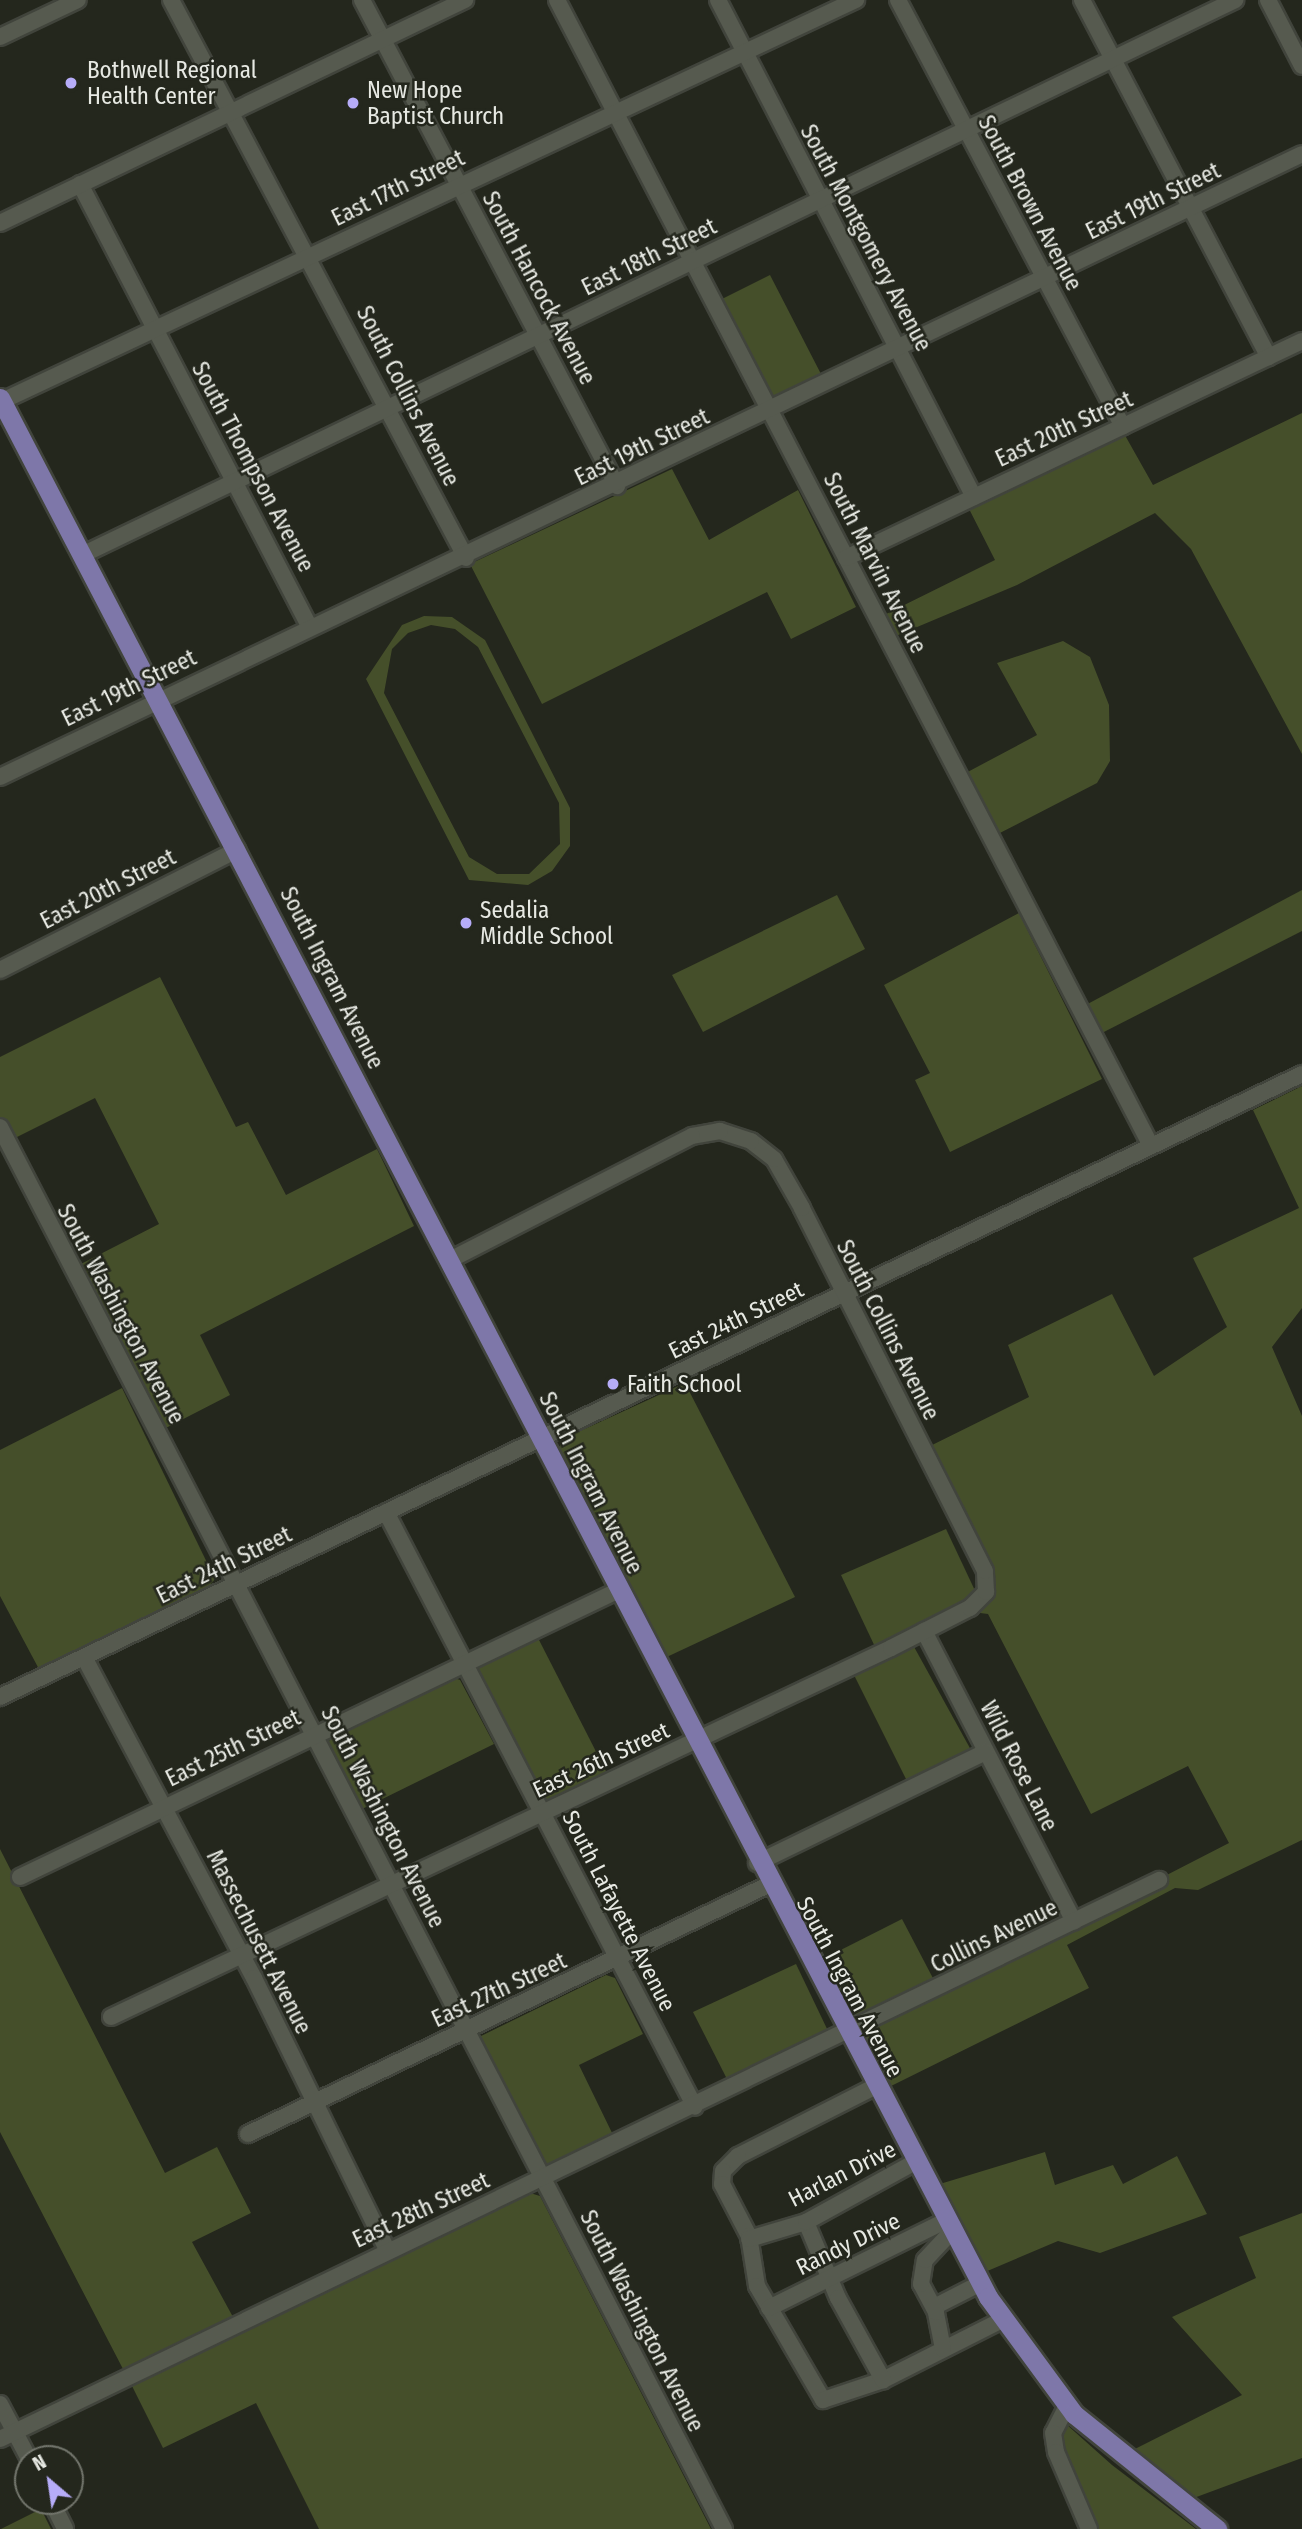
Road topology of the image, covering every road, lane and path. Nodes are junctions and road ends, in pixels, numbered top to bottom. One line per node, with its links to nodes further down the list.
1 (78, 0): 12 (street)
2 (171, 0): 18 (street)
3 (362, 0): 13 (street, South Hancock Avenue)
4 (465, 0): 13 (street)
5 (557, 0): 17 (street, South Marvin Avenue)
6 (718, 0): 14 (street, South Montgomery Avenue)
7 (856, 0): 14 (street, East 17th Street)
8 (898, 0): 19 (street, South Brown Avenue)
9 (1082, 0): 15 (street)
10 (1236, 0): 15 (street, East 18th Street)
11 (1268, 0): 16 (street)
12 (0, 37)
13 (383, 39): 18 (street); 22 (street, South Hancock Avenue)
14 (745, 53): 17 (street, East 17th Street); 23 (street, South Montgomery Avenue)
15 (1113, 59): 19 (street, East 18th Street); 24 (street)
16 (1302, 66)
17 (617, 111): 22 (street, East 17th Street); 27 (street, South Marvin Avenue)
18 (231, 112): 21 (street); 26 (street)
19 (966, 130): 23 (street, East 18th Street); 28 (street, South Brown Avenue)
20 (1302, 154): 24 (street, East 19th Street)
21 (80, 184): 25 (street); 29 (street, South Thompson Avenue)
22 (459, 184): 26 (street, East 17th Street); 30 (street, South Hancock Avenue)
23 (819, 200): 27 (street, East 18th Street); 32 (street, South Montgomery Avenue)
24 (1190, 207): 28 (street, East 19th Street); 33 (street)
25 (0, 223)
26 (308, 256): 29 (street, East 17th Street); 35 (street, South Collins Avenue)
27 (692, 261): 30 (street, East 18th Street); 36 (street, South Marvin Avenue)
28 (1045, 280): 32 (street, East 19th Street); 37 (street, South Brown Avenue)
29 (154, 329): 34 (street, East 17th Street); 38 (street, South Thompson Avenue)
30 (538, 335): 35 (street, East 18th Street); 39 (street, South Hancock Avenue)
31 (1302, 341): 33 (street, East 20th Street)
32 (898, 349): 36 (street, East 19th Street); 40 (street, South Montgomery Avenue)
33 (1269, 357): 37 (street, East 20th Street)
34 (1, 401): 41 (main road, South Ingram Avenue)
35 (388, 408): 38 (street, East 18th Street); 42 (street, South Collins Avenue)
36 (771, 408): 39 (street, East 19th Street); 43 (street, South Marvin Avenue)
37 (1123, 426): 40 (street, East 20th Street)
38 (234, 482): 41 (street, East 18th Street); 44 (street, South Thompson Avenue)
39 (617, 486): 42 (street, East 19th Street)
40 (974, 497): 43 (street, East 20th Street)
41 (82, 555): 45 (main road, South Ingram Avenue)
42 (466, 558): 44 (street, East 19th Street)
43 (846, 558): 51 (street, South Marvin Avenue)
44 (310, 627): 45 (street, East 19th Street)
45 (159, 698): 46 (street, East 19th Street); 47 (main road, South Ingram Avenue)
46 (2, 771)
47 (237, 850): 48 (street, East 20th Street); 52 (main road, South Ingram Avenue)
48 (0, 970)
49 (1302, 1074): 51 (street, East 24th Street)
50 (0, 1127): 57 (street, South Washington Avenue)
51 (1151, 1146): 53 (street, East 24th Street)
52 (448, 1261): 53 (street, South Collins Avenue); 54 (main road, South Ingram Avenue)
53 (845, 1293): 54 (street, East 24th Street); 55 (street, South Collins Avenue)
54 (541, 1438): 56 (street, East 24th Street); 58 (main road, South Ingram Avenue)
55 (934, 1472): 59 (street, East 26th Street)
56 (386, 1512): 57 (street, East 24th Street); 61 (street, South Lafayette Avenue)
57 (237, 1583): 60 (street, East 24th Street); 63 (street, South Washington Avenue)
58 (619, 1590): 61 (street, East 25th Street); 64 (main road, South Ingram Avenue)
59 (924, 1631): 64 (street, East 26th Street); 65 (street, Wild Rose Lane)
60 (84, 1657): 62 (street, East 24th Street); 66 (street, Massechusett Avenue)
61 (464, 1663): 63 (street, East 25th Street); 67 (street, South Lafayette Avenue)
62 (0, 1697)
63 (314, 1733): 66 (street, East 25th Street); 71 (street, South Washington Avenue)
64 (696, 1740): 67 (street, East 26th Street); 68 (main road, South Ingram Avenue)
65 (986, 1752): 68 (street); 73 (street, Wild Rose Lane)
66 (164, 1807): 69 (street, East 25th Street); 74 (street, Massechusett Avenue)
67 (542, 1813): 71 (street, East 26th Street); 75 (street, South Lafayette Avenue)
68 (757, 1863): 72 (main road, South Ingram Avenue)
69 (20, 1877)
70 (1159, 1880): 73 (street, Collins Avenue)
71 (392, 1884): 74 (street, East 26th Street); 77 (street, South Washington Avenue)
72 (768, 1885): 75 (street, East 27th Street); 78 (main road, South Ingram Avenue)
73 (1074, 1922): 78 (street, Collins Avenue)
74 (242, 1955): 76 (street, East 26th Street); 80 (street, Massechusett Avenue)
75 (619, 1960): 77 (street, East 27th Street); 81 (street, South Lafayette Avenue)
76 (111, 2017)
77 (465, 2031): 80 (street, East 27th Street); 84 (street, South Washington Avenue)
78 (848, 2032): 79 (main road, South Ingram Avenue); 81 (street, East 28th Street)
79 (876, 2086): 83 (main road, South Ingram Avenue); 87 (street)
80 (314, 2101): 82 (street, East 27th Street); 88 (street, Massechusett Avenue)
81 (695, 2107): 84 (street, East 28th Street)
82 (248, 2134)
83 (915, 2162): 85 (street, Harlan Drive); 86 (main road, South Ingram Avenue)
84 (541, 2179): 88 (street, East 28th Street); 99 (street, South Washington Avenue)
85 (806, 2222): 87 (street, Harlan Drive); 89 (street)
86 (950, 2225): 89 (street, Randy Drive); 90 (main road, South Ingram Avenue); 91 (street)
87 (749, 2239): 92 (street)
88 (388, 2250): 98 (street, East 28th Street)
89 (829, 2278): 92 (street, Randy Drive); 95 (street)
90 (981, 2283): 91 (street); 93 (main road, South Ingram Avenue)
91 (934, 2307): 94 (street)
92 (769, 2308): 95 (street)
93 (1002, 2320): 94 (street); 97 (main road, South Ingram Avenue)
94 (943, 2349): 95 (street)
95 (883, 2380)
96 (0, 2403): 98 (street)
97 (1067, 2406): 100 (street); 101 (main road, South Ingram Avenue)
98 (7, 2435)
99 (724, 2529)
100 (1089, 2529)
101 (1217, 2529)

